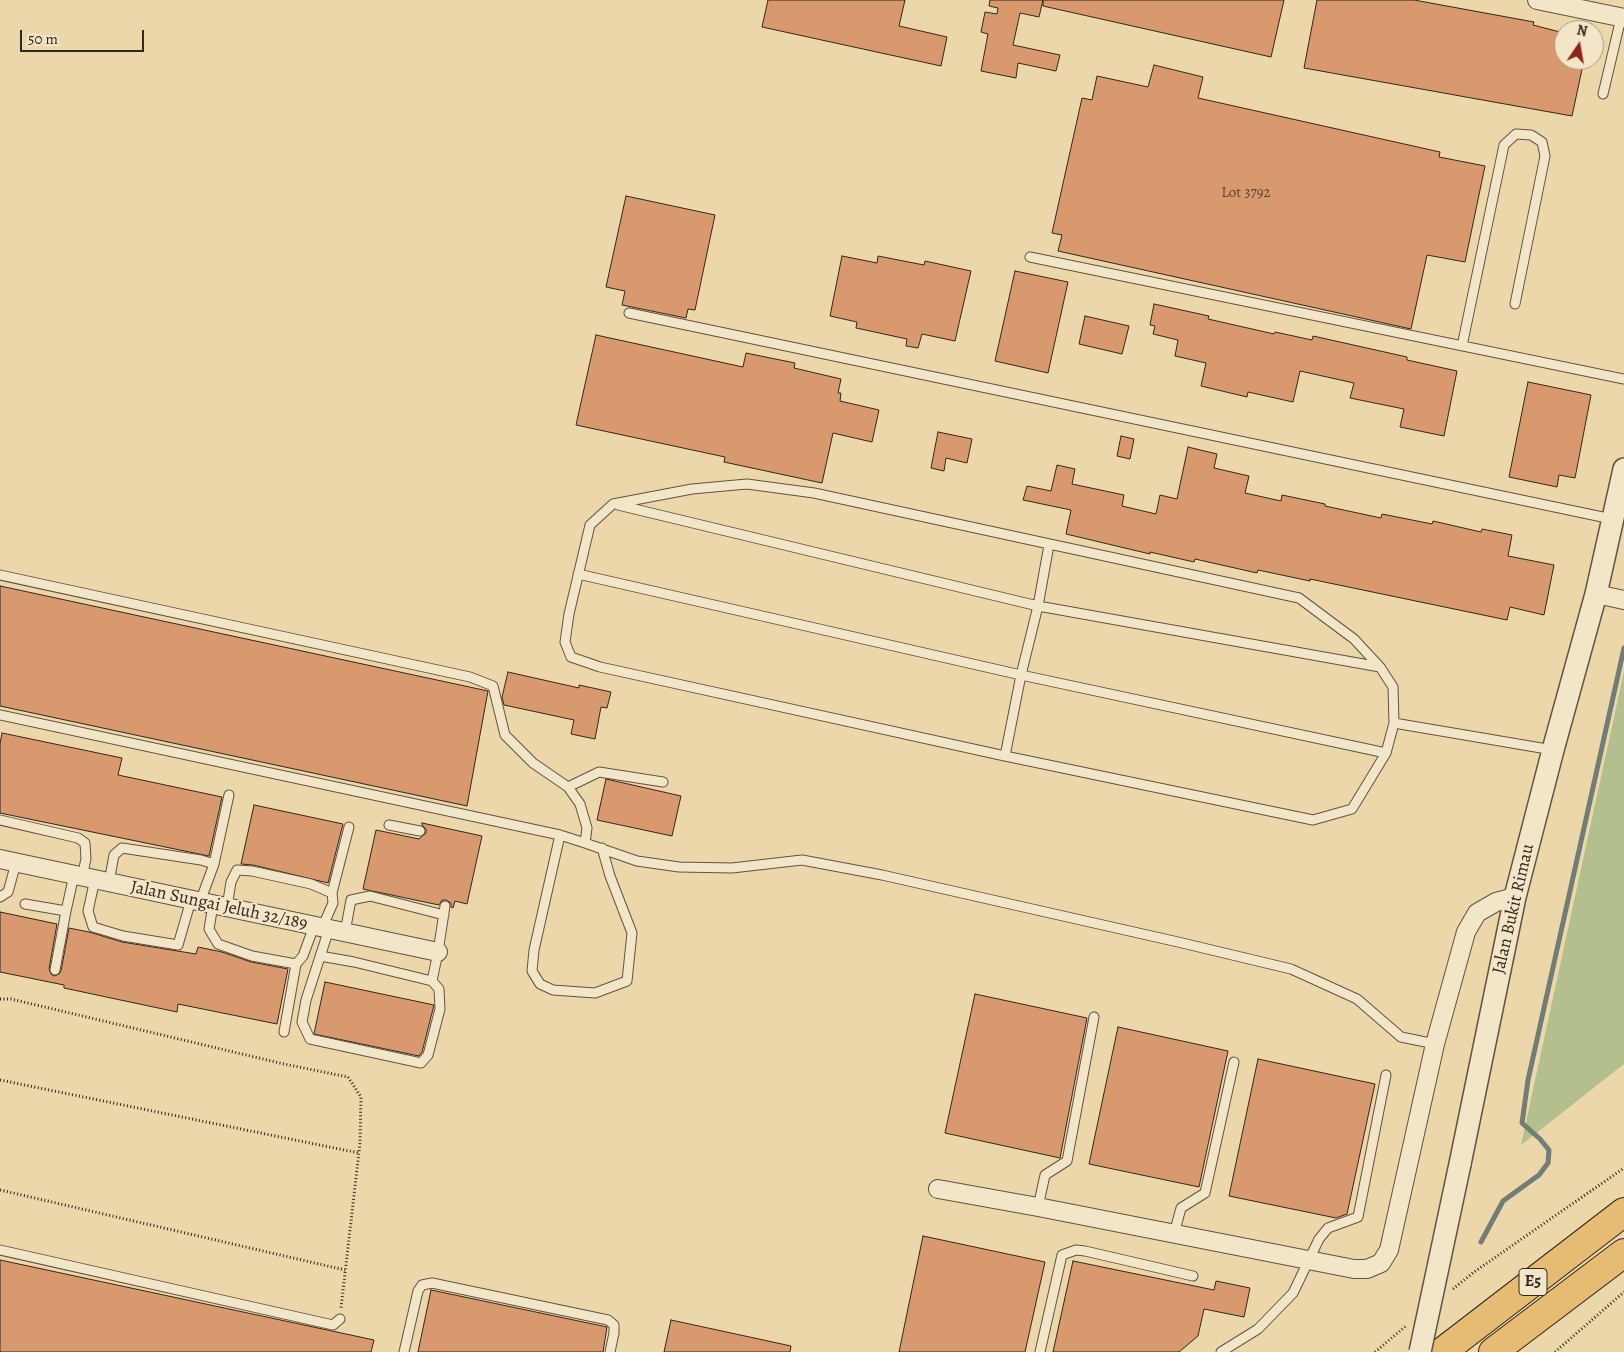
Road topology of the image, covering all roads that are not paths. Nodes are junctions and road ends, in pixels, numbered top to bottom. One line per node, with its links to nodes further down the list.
1 (1536, 0): 2 (street)
2 (1623, 13): 3 (lane)
3 (1603, 94)
4 (1030, 257): 7 (lane)
5 (1514, 304): 7 (lane)
6 (629, 313): 11 (lane)
7 (1462, 346): 8 (lane)
8 (1624, 379)
9 (1624, 469): 11 (street, Jalan Bukit Rimau)
10 (613, 504): 12 (lane); 13 (lane); 17 (lane)
11 (1613, 519): 15 (street, Jalan Bukit Rimau)
12 (1049, 545): 17 (lane); 18 (lane)
13 (578, 574): 19 (lane); 24 (lane)
14 (0, 575): 26 (lane)
15 (1596, 594): 16 (street); 22 (street, Jalan Bukit Rimau)
16 (1624, 600)
17 (1038, 606): 18 (lane); 19 (lane)
18 (1380, 667): 21 (lane)
19 (1021, 675): 23 (lane); 24 (lane)
20 (0, 715): 32 (lane)
21 (1394, 722): 22 (lane); 23 (lane)
22 (1553, 750): 39 (street, Jalan Bukit Rimau)
23 (1386, 753): 24 (lane)
24 (1005, 756)
25 (663, 782): 26 (lane)
26 (568, 787): 33 (lane)
27 (229, 795): 36 (lane)
28 (0, 820): 37 (lane)
29 (389, 825): 31 (lane)
30 (349, 827): 38 (lane)
31 (420, 831)
32 (560, 835): 33 (lane); 34 (lane)
33 (585, 843): 34 (lane)
34 (602, 848): 52 (lane)
35 (8, 861): 37 (street, Jalan Sungai Jeluh 32/189); 40 (lane)
36 (214, 864): 37 (lane); 41 (lane)
37 (90, 878): 41 (street, Jalan Sungai Jeluh 32/189); 41 (lane); 43 (lane)
38 (332, 893): 41 (lane); 44 (lane)
39 (1516, 897): 52 (street); 68 (street, Jalan Bukit Rimau, bridge)
40 (0, 898)
41 (208, 903): 44 (street, Jalan Sungai Jeluh 32/189); 47 (lane)
42 (25, 904): 43 (lane)
43 (66, 911): 48 (lane)
44 (327, 929): 45 (street, Jalan Sungai Jeluh 32/189); 45 (lane); 46 (lane); 47 (lane)
45 (438, 952): 49 (lane)
46 (320, 956): 49 (lane); 49 (lane)
47 (296, 964): 51 (lane)
48 (55, 970)
49 (432, 981)
50 (1094, 1017): 56 (lane)
51 (284, 1032)
52 (1435, 1044): 61 (street)
53 (1234, 1062): 58 (lane)
54 (1386, 1075): 61 (lane)
55 (938, 1189): 56 (street)
56 (1038, 1207): 58 (street)
57 (1624, 1212): 69 (highway, E5)
58 (1174, 1234): 61 (street)
59 (0, 1250): 63 (lane)
60 (1624, 1253): 70 (highway, E5)
61 (1309, 1261): 67 (lane)
62 (1193, 1276): 66 (lane)
63 (340, 1319)
64 (404, 1352): 65 (lane)
65 (610, 1352)
66 (1040, 1352)
67 (1221, 1352)
68 (1420, 1352)
69 (1442, 1352)
70 (1493, 1352)

